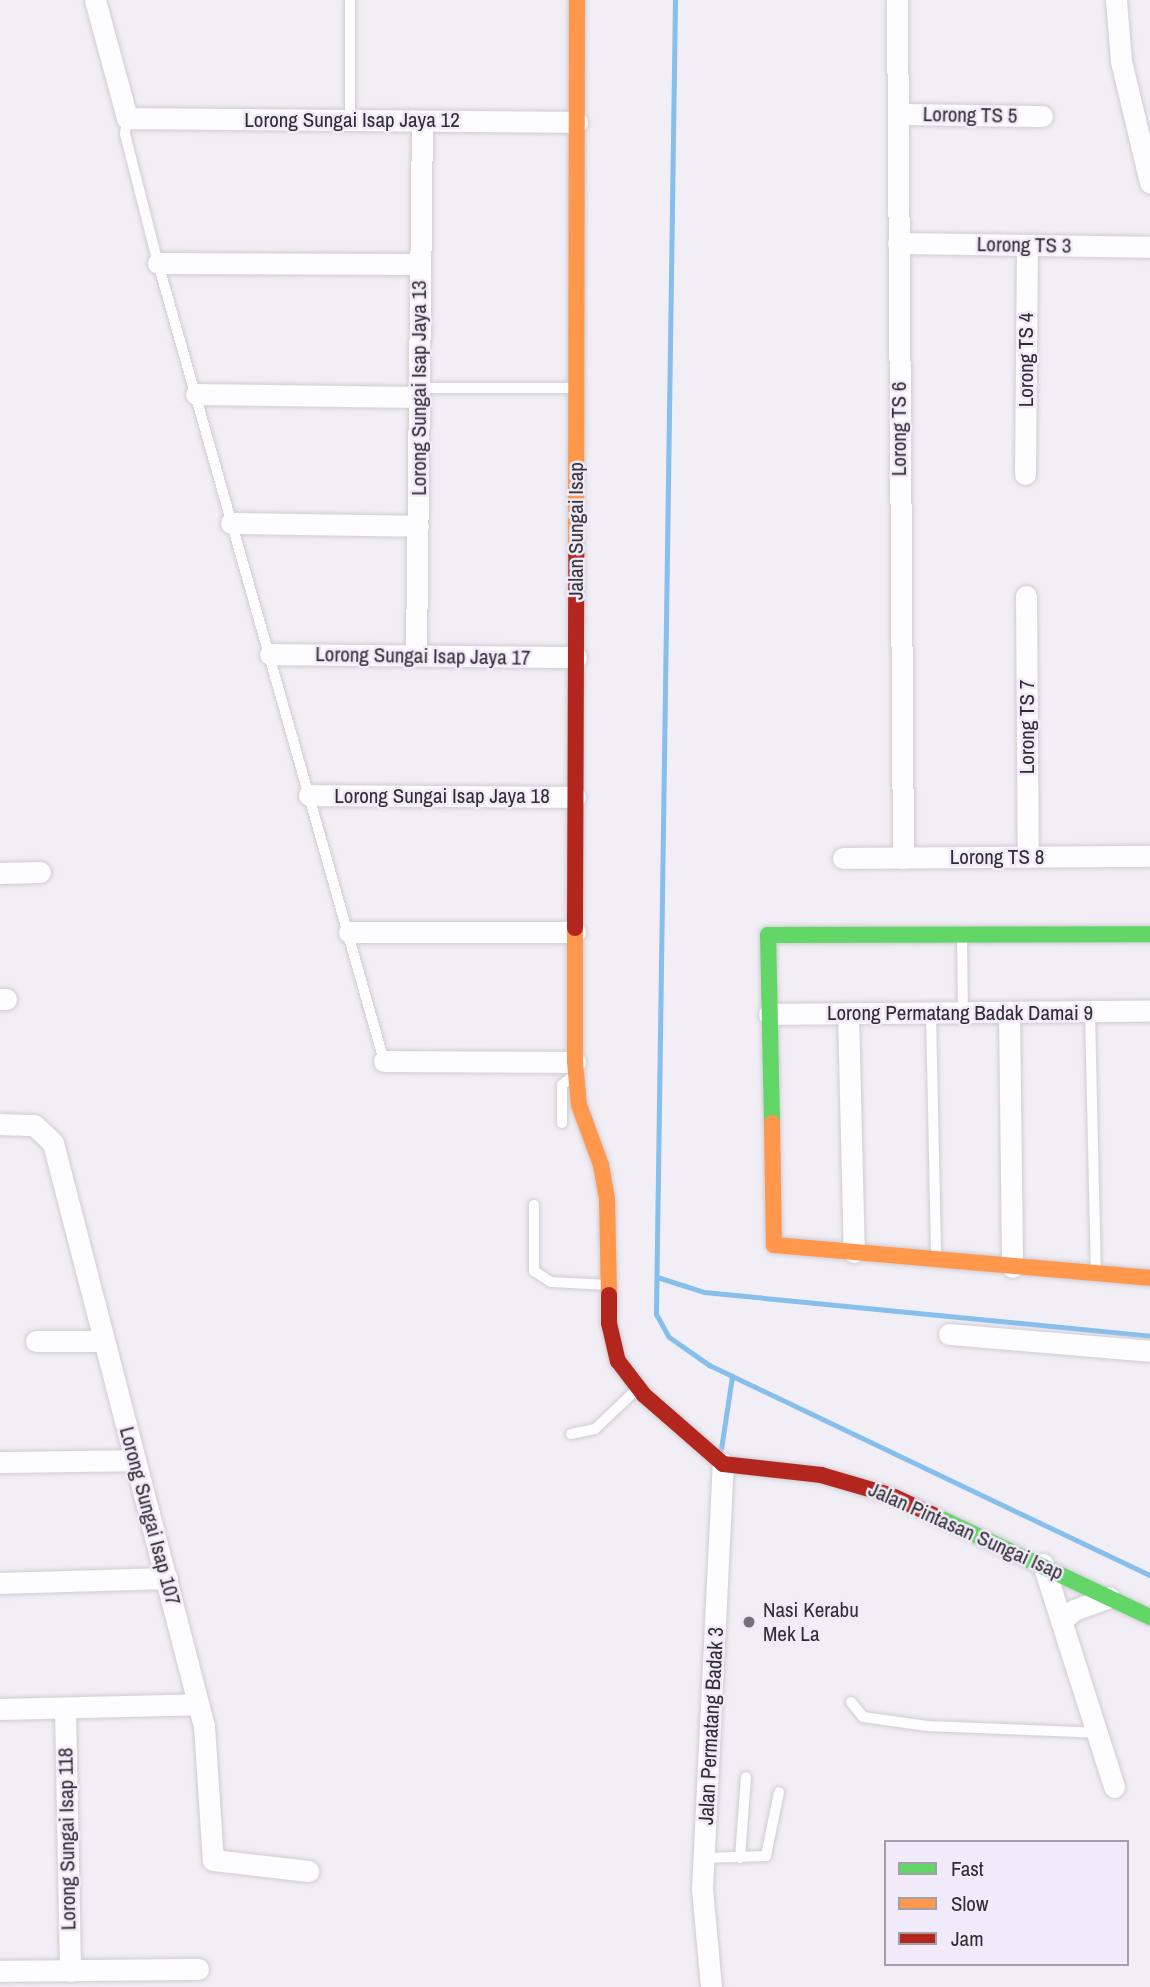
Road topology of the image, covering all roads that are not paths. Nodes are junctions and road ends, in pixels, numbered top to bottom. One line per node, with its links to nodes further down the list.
1 (95, 0): 8 (street)
2 (350, 0): 9 (lane)
3 (577, 0): 11 (street, Jalan Sungai Isap)
4 (897, 0): 6 (street, Lorong TS 6)
5 (1116, 0): 12 (street)
6 (898, 114): 7 (street, Lorong TS 5); 13 (street, Lorong TS 6)
7 (1042, 116)
8 (127, 118): 9 (street, Lorong Sungai Isap Jaya 12); 16 (lane)
9 (350, 120): 10 (street, Lorong Sungai Isap Jaya 12)
10 (422, 121): 11 (street, Lorong Sungai Isap Jaya 12); 17 (street, Lorong Sungai Isap Jaya 13)
11 (576, 122): 18 (street, Jalan Sungai Isap)
12 (1150, 183)
13 (898, 243): 14 (street, Lorong TS 3); 33 (street, Lorong TS 6)
14 (1027, 245): 15 (street, Lorong TS 3); 21 (street, Lorong TS 4)
15 (1150, 247)
16 (158, 262): 17 (street); 20 (lane)
17 (420, 264): 19 (street, Lorong Sungai Isap Jaya 13)
18 (576, 388): 19 (lane); 27 (street, Jalan Sungai Isap)
19 (418, 393): 20 (street); 23 (street, Lorong Sungai Isap Jaya 13)
20 (196, 394): 22 (lane)
21 (1025, 474)
22 (232, 523): 23 (street); 25 (lane)
23 (418, 526): 26 (street, Lorong Sungai Isap Jaya 13)
24 (1026, 596): 31 (street, Lorong TS 7)
25 (270, 654): 26 (street, Lorong Sungai Isap Jaya 17); 28 (lane)
26 (416, 655): 27 (street, Lorong Sungai Isap Jaya 17)
27 (576, 657): 29 (street, Jalan Sungai Isap)
28 (309, 794): 29 (street, Lorong Sungai Isap Jaya 18); 36 (lane)
29 (575, 797): 37 (street, Jalan Sungai Isap)
30 (1150, 856): 31 (street, Lorong TS 8)
31 (1028, 857): 33 (street, Lorong TS 8)
32 (844, 858): 33 (street, Lorong TS 8)
33 (903, 858)
34 (40, 872): 35 (street)
35 (0, 873)
36 (349, 932): 37 (street); 47 (lane)
37 (575, 932): 48 (street, Jalan Sungai Isap)
38 (962, 934): 39 (street); 45 (lane); 46 (street)
39 (1150, 934)
40 (1150, 1011): 42 (street, Lorong Permatang Badak Damai 9)
41 (1009, 1012): 42 (street, Lorong Permatang Badak Damai 9); 45 (street, Lorong Permatang Badak Damai 9); 54 (street)
42 (1090, 1012): 55 (lane)
43 (848, 1013): 44 (street, Lorong Permatang Badak Damai 9); 46 (street, Lorong Permatang Badak Damai 9); 52 (street)
44 (931, 1013): 45 (street, Lorong Permatang Badak Damai 9); 53 (lane)
45 (963, 1013)
46 (769, 1014): 52 (street)
47 (384, 1061): 48 (street)
48 (575, 1068): 49 (lane); 57 (street)
49 (562, 1123)
50 (0, 1124): 59 (street, Lorong Sungai Isap 107)
51 (534, 1205): 57 (lane)
52 (853, 1252): 53 (street)
53 (936, 1260): 54 (street)
54 (1012, 1267): 55 (street)
55 (1096, 1273): 56 (street)
56 (1150, 1278)
57 (610, 1285): 62 (street)
58 (949, 1334): 61 (street)
59 (103, 1341): 60 (street); 64 (street, Lorong Sungai Isap 107)
60 (36, 1342)
61 (1150, 1351)
62 (638, 1388): 63 (lane); 66 (street)
63 (571, 1434)
64 (135, 1460): 65 (street); 68 (street, Lorong Sungai Isap 107)
65 (0, 1462)
66 (723, 1464): 67 (street, Jalan Pintasan Sungai Isap); 81 (street, Jalan Permatang Badak 3)
67 (1043, 1564): 70 (street, Jalan Pintasan Sungai Isap); 72 (street)
68 (167, 1578): 69 (street); 74 (street, Lorong Sungai Isap 107)
69 (0, 1583)
70 (1109, 1597): 71 (street, Jalan Pintasan Sungai Isap); 72 (street)
71 (1150, 1617)
72 (1061, 1621): 77 (street)
73 (851, 1702): 77 (lane)
74 (198, 1704): 75 (street); 83 (street, Lorong Sungai Isap 107)
75 (65, 1708): 76 (street); 86 (street, Lorong Sungai Isap 118)
76 (0, 1709)
77 (1098, 1733): 79 (street)
78 (746, 1777): 82 (lane)
79 (1114, 1787)
80 (779, 1792): 82 (lane)
81 (703, 1858): 82 (lane); 87 (street, Jalan Permatang Badak 3)
82 (740, 1858)
83 (308, 1871)
84 (198, 1969): 86 (street)
85 (0, 1971): 86 (street)
86 (70, 1971)
87 (711, 1987)

